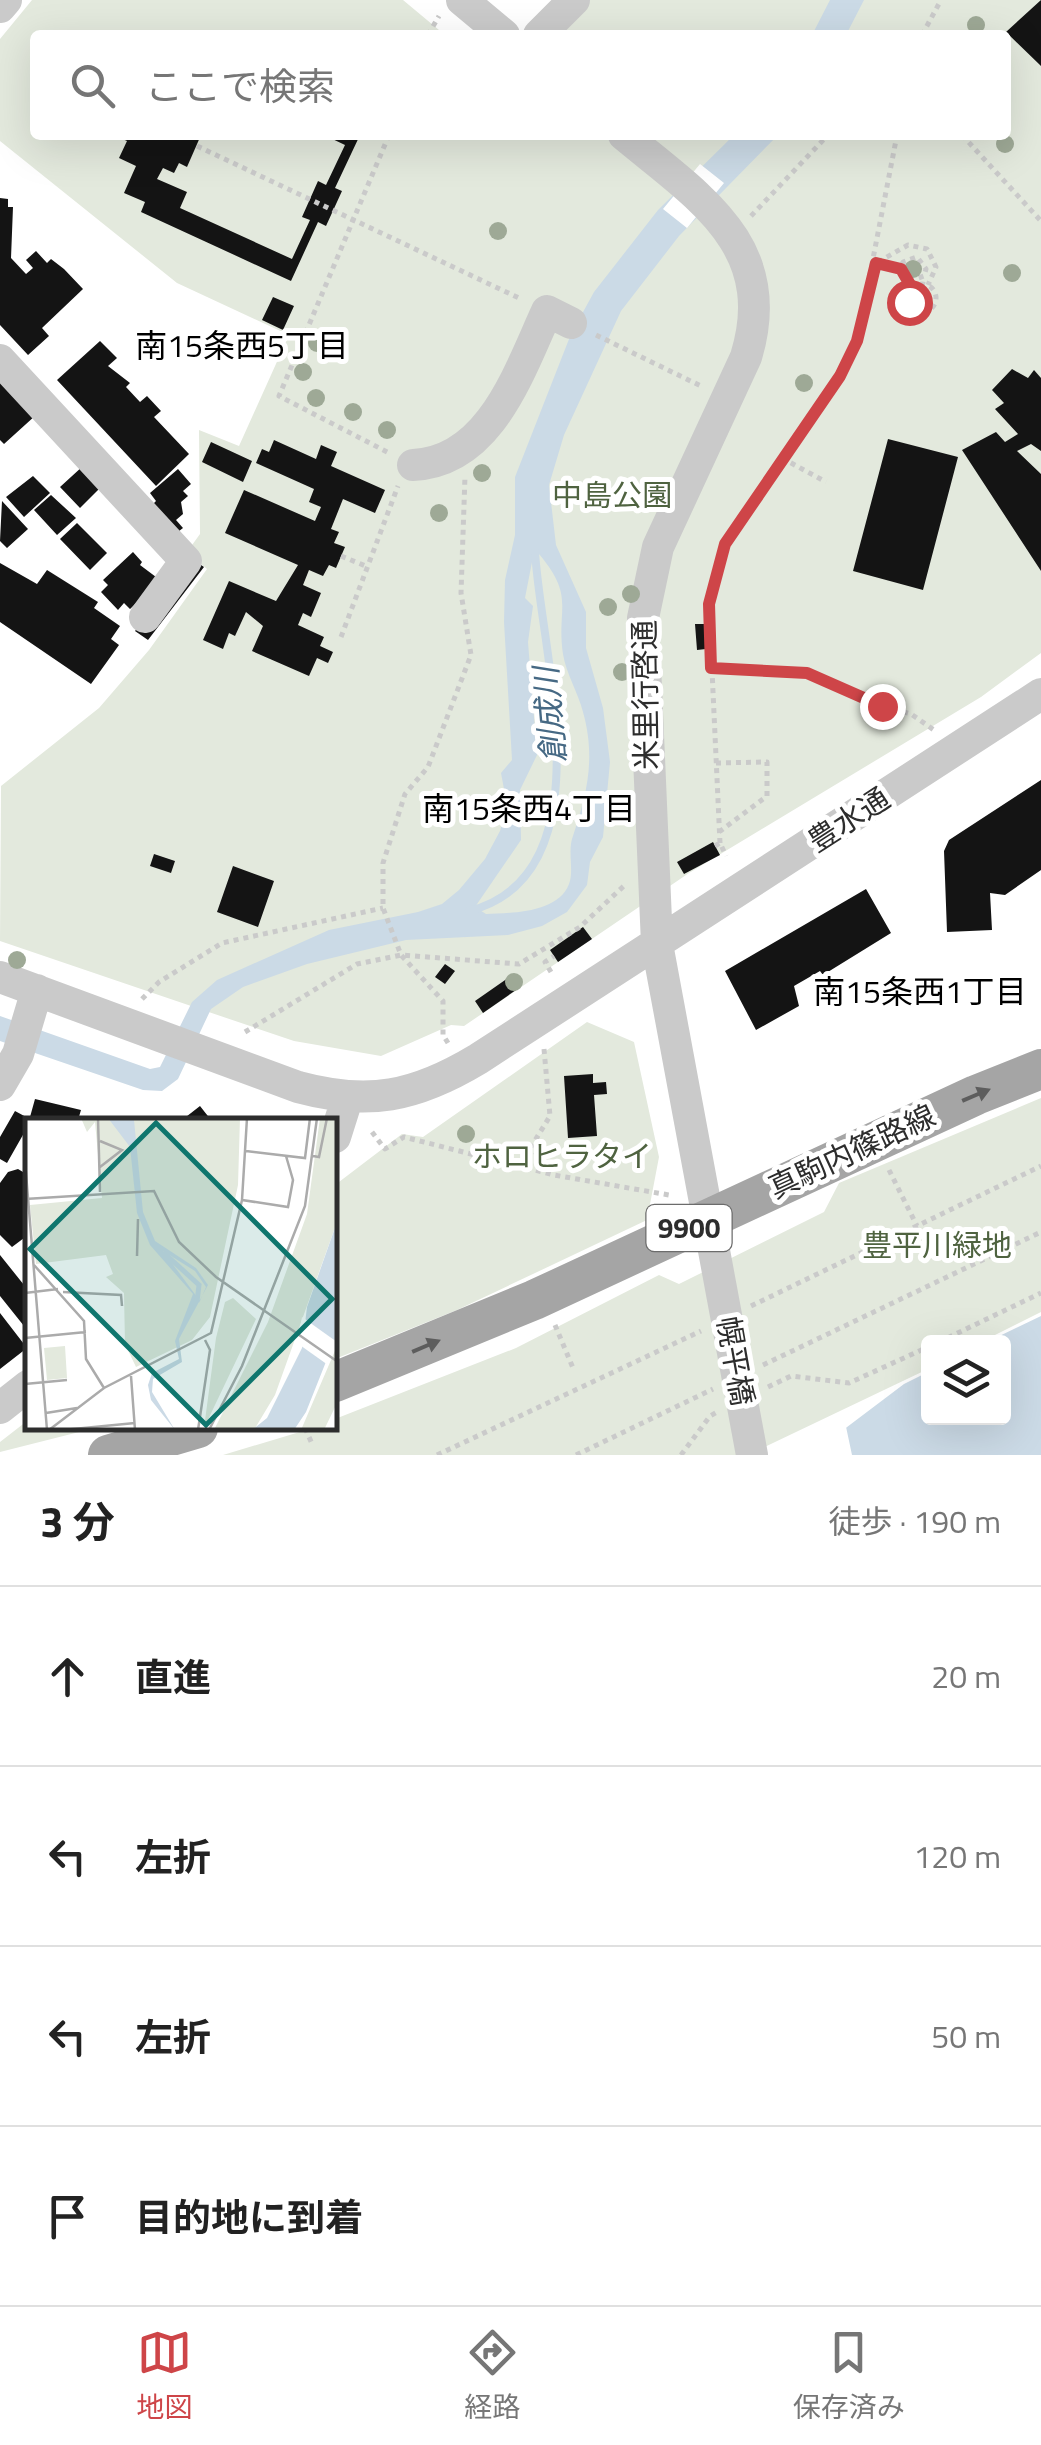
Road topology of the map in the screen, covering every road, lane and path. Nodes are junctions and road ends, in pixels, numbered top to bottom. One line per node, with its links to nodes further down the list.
1 (6, 0): 4 (street)
2 (574, 0): 8 (street)
3 (941, 0): 9 (path)
4 (0, 7)
5 (450, 8): 6 (path); 7 (street)
6 (432, 30)
7 (494, 30)
8 (544, 30)
9 (925, 30)
10 (387, 140): 17 (path)
11 (630, 140): 27 (street, 米里行啓通)
12 (823, 140): 16 (path)
13 (896, 140): 19 (path)
14 (967, 140): 18 (path)
15 (196, 146): 17 (path)
16 (749, 218)
17 (354, 219): 24 (path); 30 (path)
18 (1041, 221)
19 (876, 263): 20 (path); 23 (path); 29 (path)
20 (901, 269): 21 (path); 22 (path)
21 (924, 276): 22 (path); 23 (path)
22 (911, 285): 23 (path); 23 (path)
23 (928, 285)
24 (559, 317): 28 (street)
25 (609, 341): 27 (path)
26 (0, 360): 34 (street)
27 (727, 398): 44 (street, 米里行啓通)
28 (465, 448): 30 (street); 43 (path)
29 (782, 458): 31 (path); 36 (path)
30 (413, 465): 33 (path)
31 (826, 482)
32 (341, 556): 33 (path)
33 (368, 568): 35 (path)
34 (145, 616)
35 (341, 638)
36 (711, 668): 38 (path); 39 (path)
37 (1041, 694): 44 (street, 豊水通)
38 (935, 732)
39 (716, 762): 40 (path); 40 (path)
40 (719, 832): 41 (path)
41 (726, 856)
42 (627, 884): 45 (path)
43 (384, 908): 45 (path); 50 (path)
44 (657, 944): 56 (street, 豊水通); 62 (street, 米里行啓通)
45 (400, 955): 51 (path); 52 (path)
46 (554, 956): 47 (path)
47 (551, 972)
48 (0, 976): 49 (street)
49 (37, 990): 55 (street); 56 (street)
50 (142, 999)
51 (246, 1032)
52 (448, 1043)
53 (544, 1050): 60 (path)
54 (1041, 1069): 62 (main road, 真駒内篠路線 / 9900, one-way to 54)
55 (0, 1084)
56 (347, 1099): 57 (street)
57 (338, 1128)
58 (372, 1132): 60 (path)
59 (883, 1159): 63 (path)
60 (554, 1176): 61 (path)
61 (669, 1195)
62 (708, 1218): 71 (main road, 真駒内篠路線 / 9900, one-way to 62); 81 (street, 幌平橋)
63 (917, 1226)
64 (1041, 1232): 66 (path)
65 (1041, 1293): 68 (path)
66 (883, 1308)
67 (552, 1318): 70 (path)
68 (954, 1335)
69 (921, 1350): 73 (path)
70 (573, 1368)
71 (338, 1381)
72 (25, 1388): 74 (street)
73 (758, 1392)
74 (0, 1408)
75 (726, 1408): 80 (path)
76 (191, 1430): 79 (main road)
77 (307, 1430): 78 (path)
78 (312, 1446)
79 (108, 1455)
80 (682, 1455)
81 (752, 1455)

